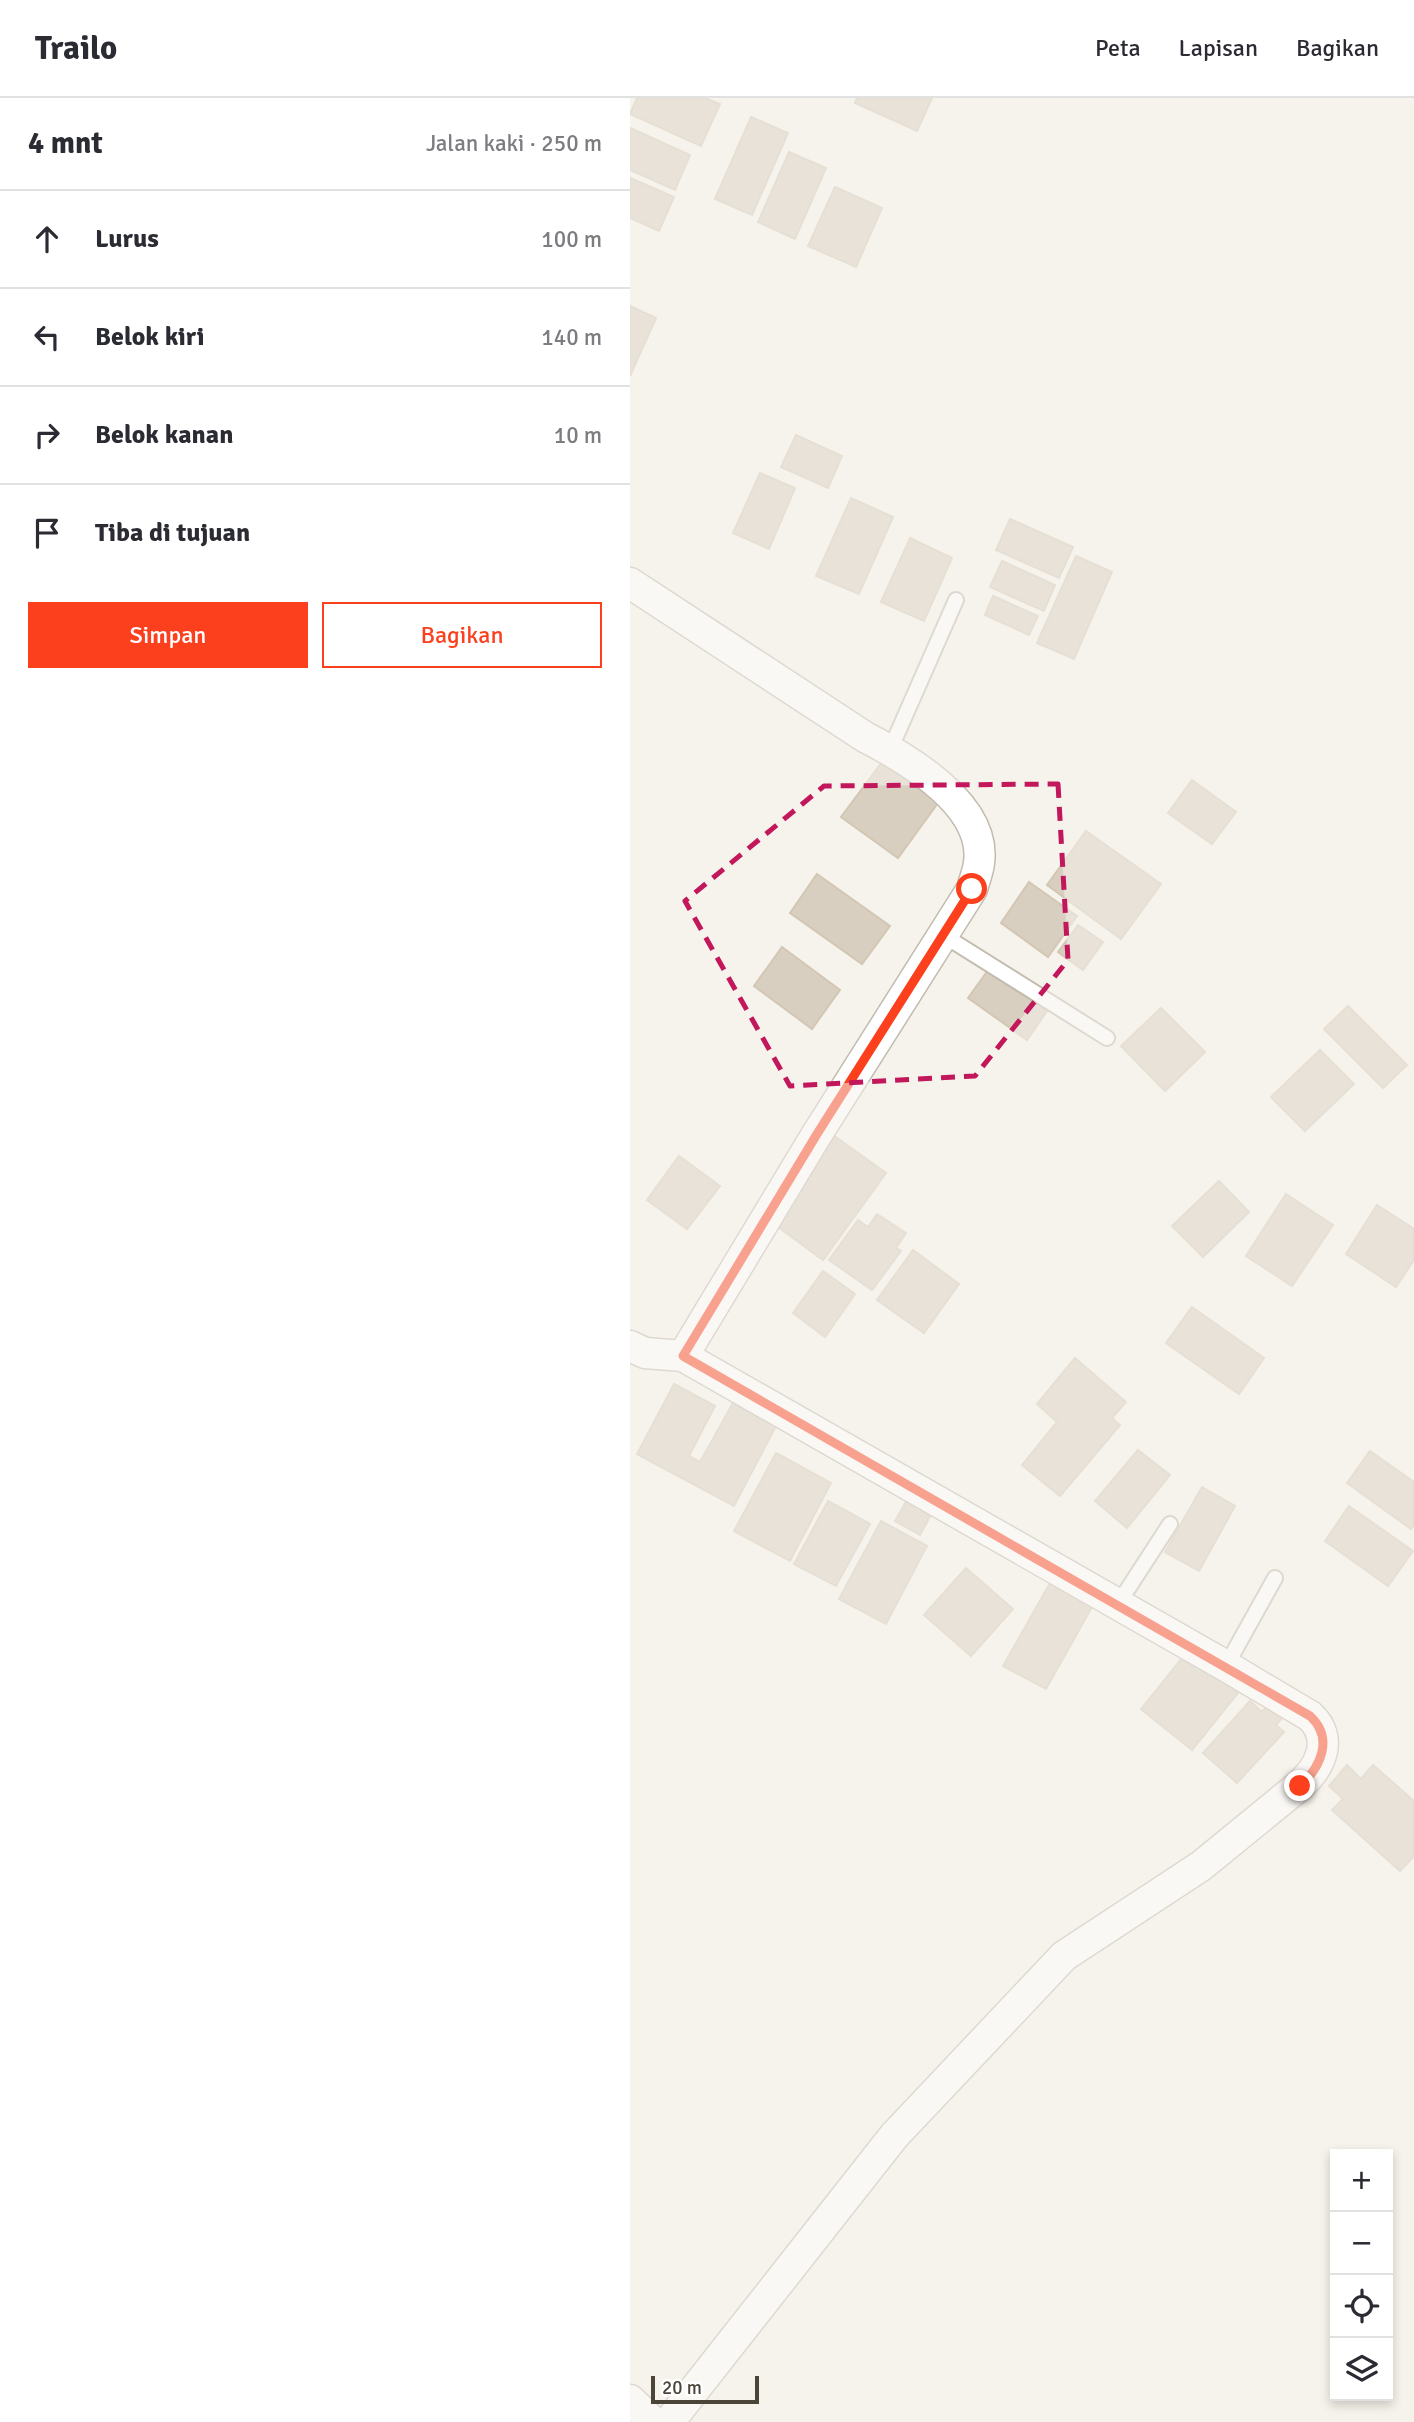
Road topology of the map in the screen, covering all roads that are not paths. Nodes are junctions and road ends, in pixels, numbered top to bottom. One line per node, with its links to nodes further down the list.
1 (630, 583): 3 (street)
2 (956, 600): 3 (lane)
3 (890, 750): 4 (street)
4 (943, 935): 5 (lane); 7 (street)
5 (1107, 1038)
6 (630, 1346): 7 (street)
7 (683, 1356): 10 (street)
8 (1170, 1524): 10 (lane)
9 (1275, 1578): 11 (lane)
10 (1118, 1604): 11 (street)
11 (1226, 1666): 14 (street)
12 (630, 2400): 13 (street)
13 (653, 2422)
14 (669, 2422)

